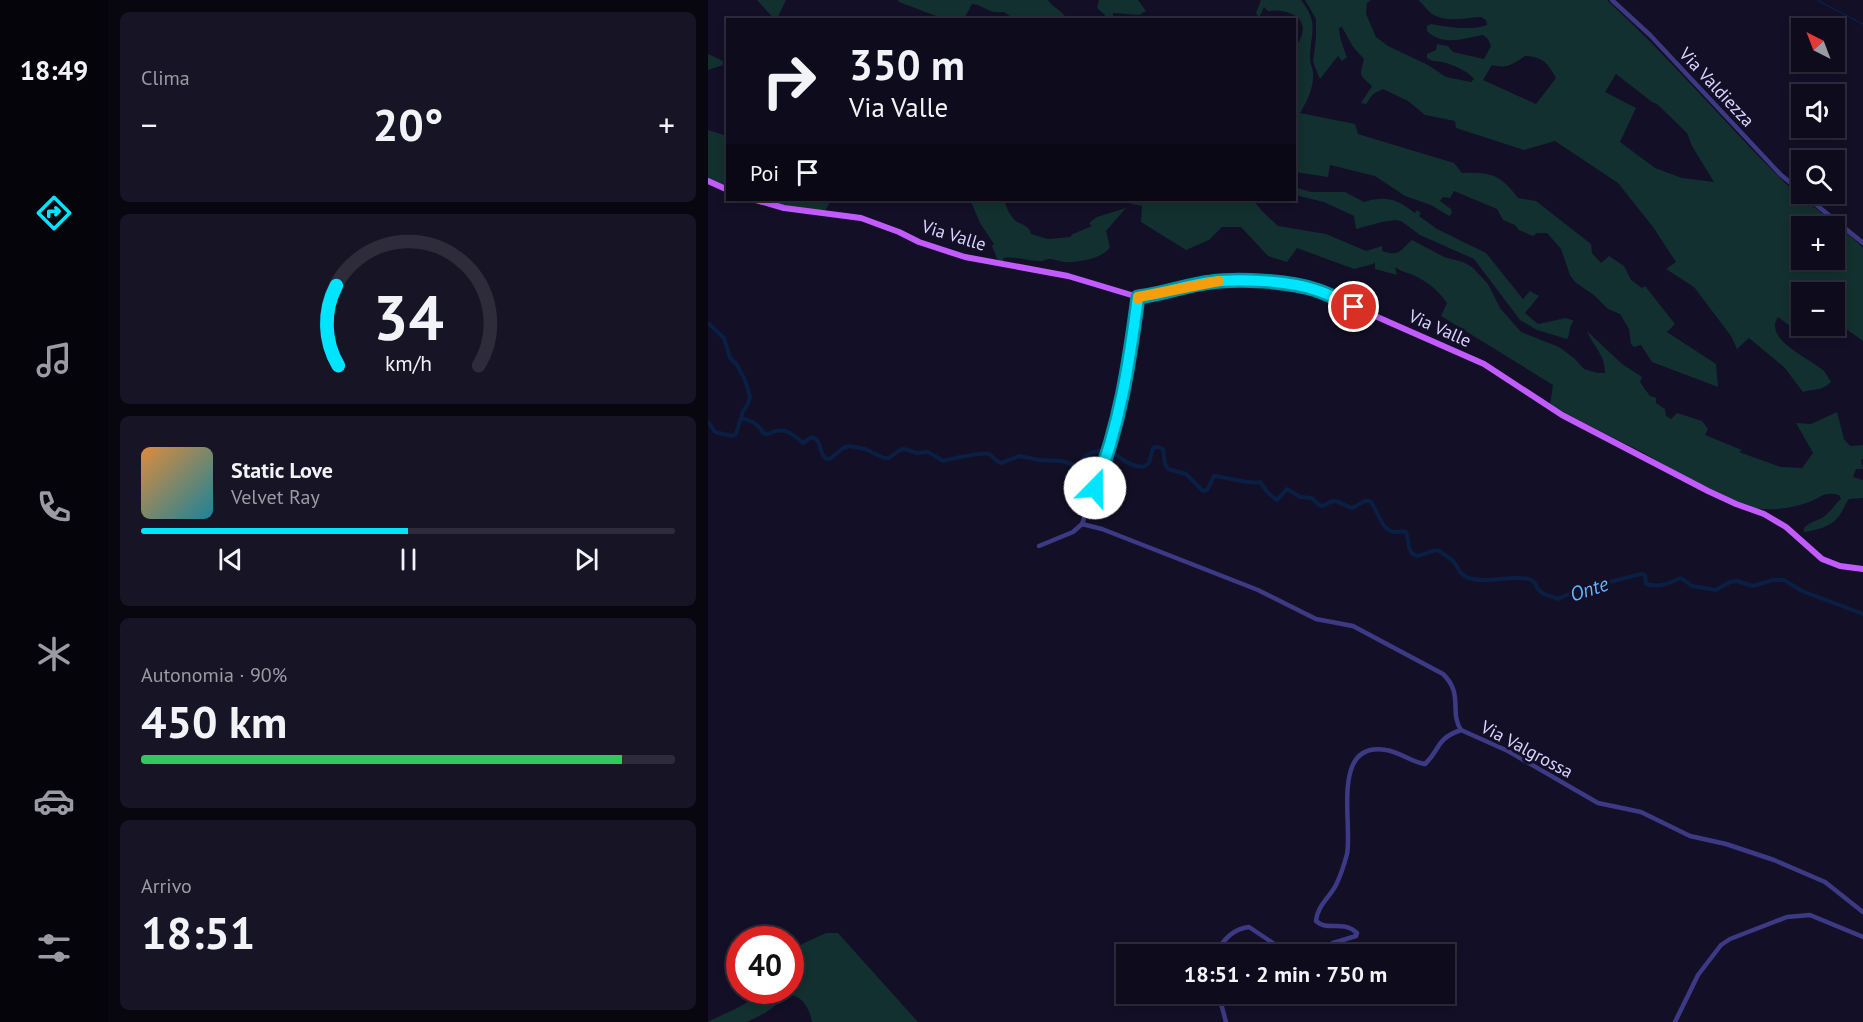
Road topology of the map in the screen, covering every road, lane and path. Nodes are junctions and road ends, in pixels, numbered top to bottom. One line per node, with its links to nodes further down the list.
1 (1612, 0): 3 (street, Via Valdiezza)
2 (708, 181): 4 (main road)
3 (1791, 184)
4 (726, 189)
5 (760, 201): 8 (main road, Via Valle)
6 (1815, 204): 7 (street, Via Valdiezza)
7 (1863, 243)
8 (1138, 297): 9 (street); 11 (main road, Via Valle)
9 (1082, 524): 10 (street); 12 (street, Via Valgrossa)
10 (1039, 546)
11 (1863, 569)
12 (1461, 730): 13 (street, Via Valgrossa); 17 (street)
13 (1863, 912)
14 (1863, 937): 20 (street)
15 (1221, 944): 16 (street)
16 (1274, 944)
17 (1331, 944)
18 (1221, 1004): 19 (street)
19 (1226, 1022)
20 (1675, 1022)

